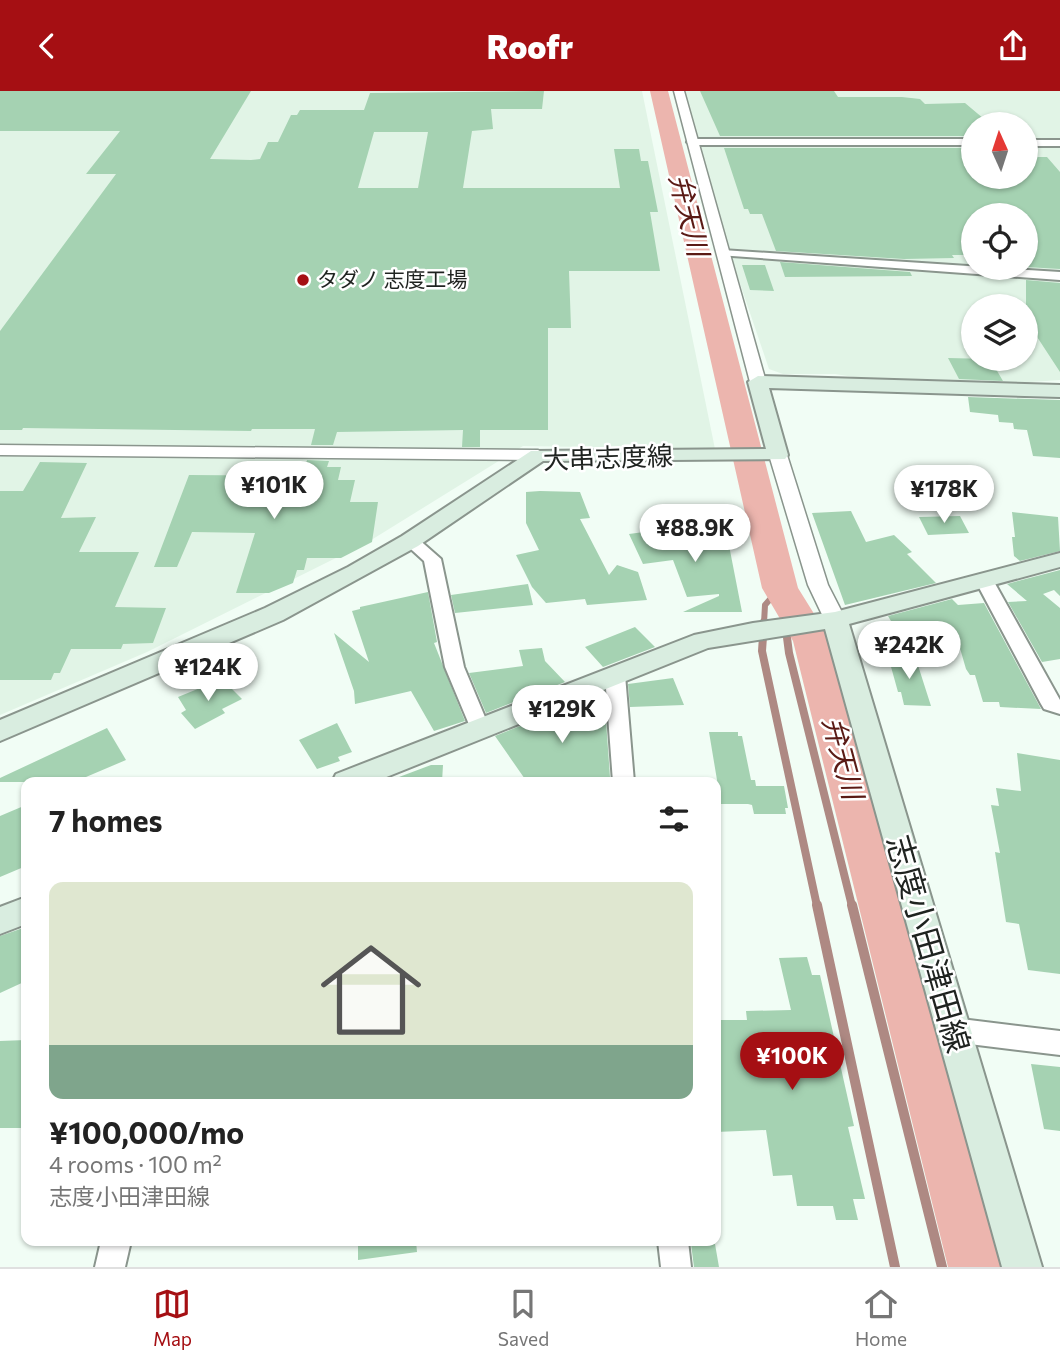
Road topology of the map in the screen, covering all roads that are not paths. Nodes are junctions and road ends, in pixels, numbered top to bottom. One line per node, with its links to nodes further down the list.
1 (679, 91): 2 (street)
2 (692, 142): 3 (street); 6 (street)
3 (961, 142)
4 (1038, 143): 5 (street)
5 (1060, 143)
6 (722, 253): 7 (street); 8 (street)
7 (1060, 277)
8 (758, 382): 9 (main road); 12 (main road)
9 (1060, 391)
10 (0, 450): 11 (street)
11 (538, 455): 12 (main road, 大串志度線); 13 (main road, 大串志度線)
12 (767, 456): 16 (street)
13 (410, 541): 19 (street); 20 (main road, 大串志度線)
14 (1060, 559): 15 (main road)
15 (984, 580): 16 (main road); 18 (street)
16 (835, 620): 17 (main road); 25 (main road, 志度小田津田線)
17 (615, 675): 19 (main road); 22 (street)
18 (1060, 707)
19 (480, 729): 21 (main road)
20 (0, 731)
21 (359, 777)
22 (624, 777)
23 (21, 912): 24 (main road)
24 (0, 921)
25 (953, 1030): 26 (street); 31 (main road, 志度小田津田線)
26 (1060, 1043)
27 (115, 1246): 29 (street)
28 (674, 1246): 30 (street)
29 (110, 1267)
30 (676, 1267)
31 (1021, 1267)

